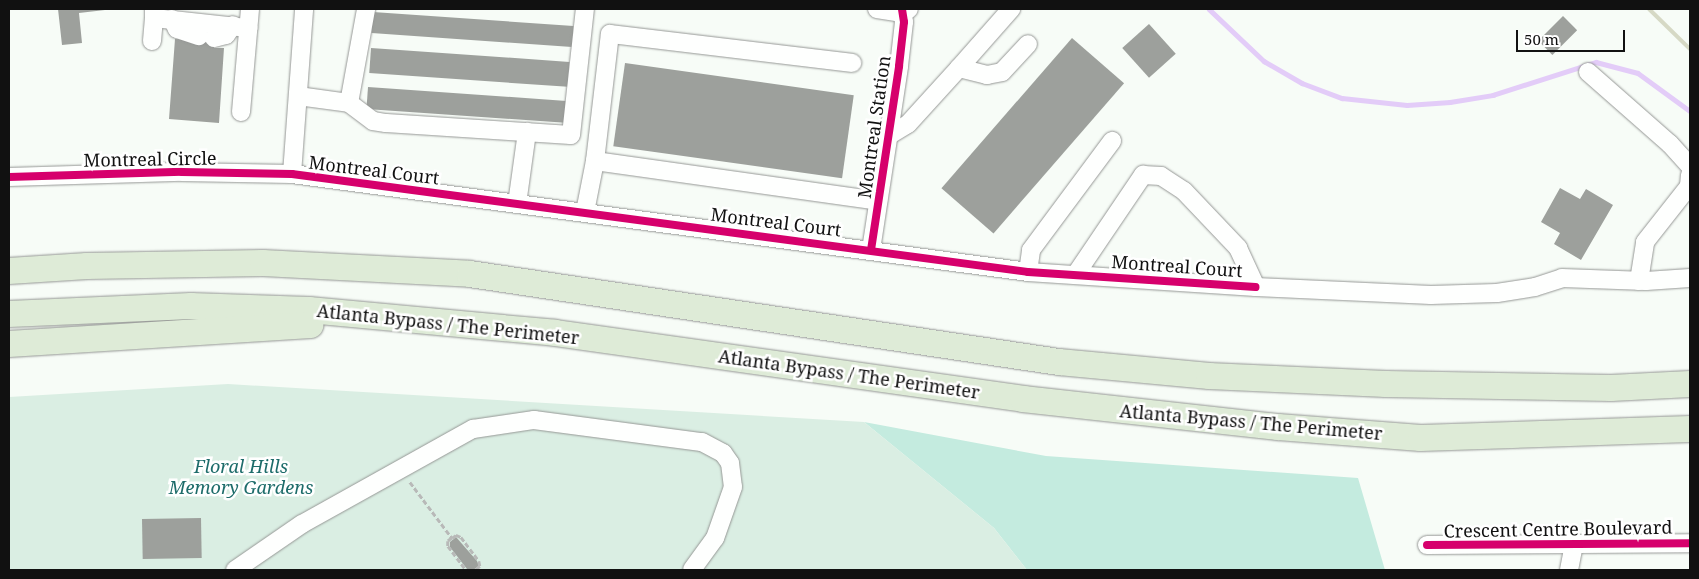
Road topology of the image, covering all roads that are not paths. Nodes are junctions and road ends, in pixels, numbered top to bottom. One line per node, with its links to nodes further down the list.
1 (250, 9): 10 (street)
2 (304, 9): 16 (street)
3 (366, 9): 17 (street)
4 (586, 9): 19 (street)
5 (877, 9): 7 (street)
6 (1011, 9): 14 (street)
7 (905, 10): 20 (street, Montreal Station)
8 (154, 13): 9 (street); 11 (street)
9 (172, 19): 10 (street); 10 (street)
10 (240, 26): 18 (street)
11 (152, 41)
12 (1028, 44): 14 (street)
13 (852, 63): 22 (street)
14 (959, 68): 20 (street)
15 (1588, 72): 23 (street)
16 (298, 96): 17 (street); 24 (street)
17 (349, 103): 19 (street)
18 (242, 112)
19 (527, 132): 28 (street)
20 (888, 136): 27 (street, Montreal Station)
21 (1112, 141): 32 (street)
22 (595, 161): 27 (street); 29 (street)
23 (1690, 166)
24 (292, 174): 26 (street, Montreal Circle); 28 (street, Montreal Court)
25 (1690, 175): 35 (street)
26 (9, 177)
27 (878, 201): 30 (street, Montreal Station)
28 (517, 204): 29 (street, Montreal Court)
29 (586, 212): 30 (street, Montreal Court)
30 (871, 250): 32 (street, Montreal Court)
31 (9, 271): 40 (highway)
32 (1028, 272): 33 (street, Montreal Court)
33 (1076, 274): 36 (street, Montreal Court); 36 (street)
34 (1690, 278): 35 (street, Montreal Court)
35 (1639, 281): 36 (street, Montreal Court)
36 (1256, 287)
37 (9, 314): 38 (highway, Atlanta Bypass / The Perimeter)
38 (399, 320): 39 (highway); 41 (highway, Atlanta Bypass / The Perimeter)
39 (9, 344)
40 (1690, 384)
41 (1690, 429)
42 (1690, 543): 43 (street, Crescent Centre Boulevard)
43 (1574, 544): 44 (street, Crescent Centre Boulevard); 47 (street)
44 (1427, 546)
45 (234, 570): 46 (street)
46 (692, 570)
47 (1569, 570)

